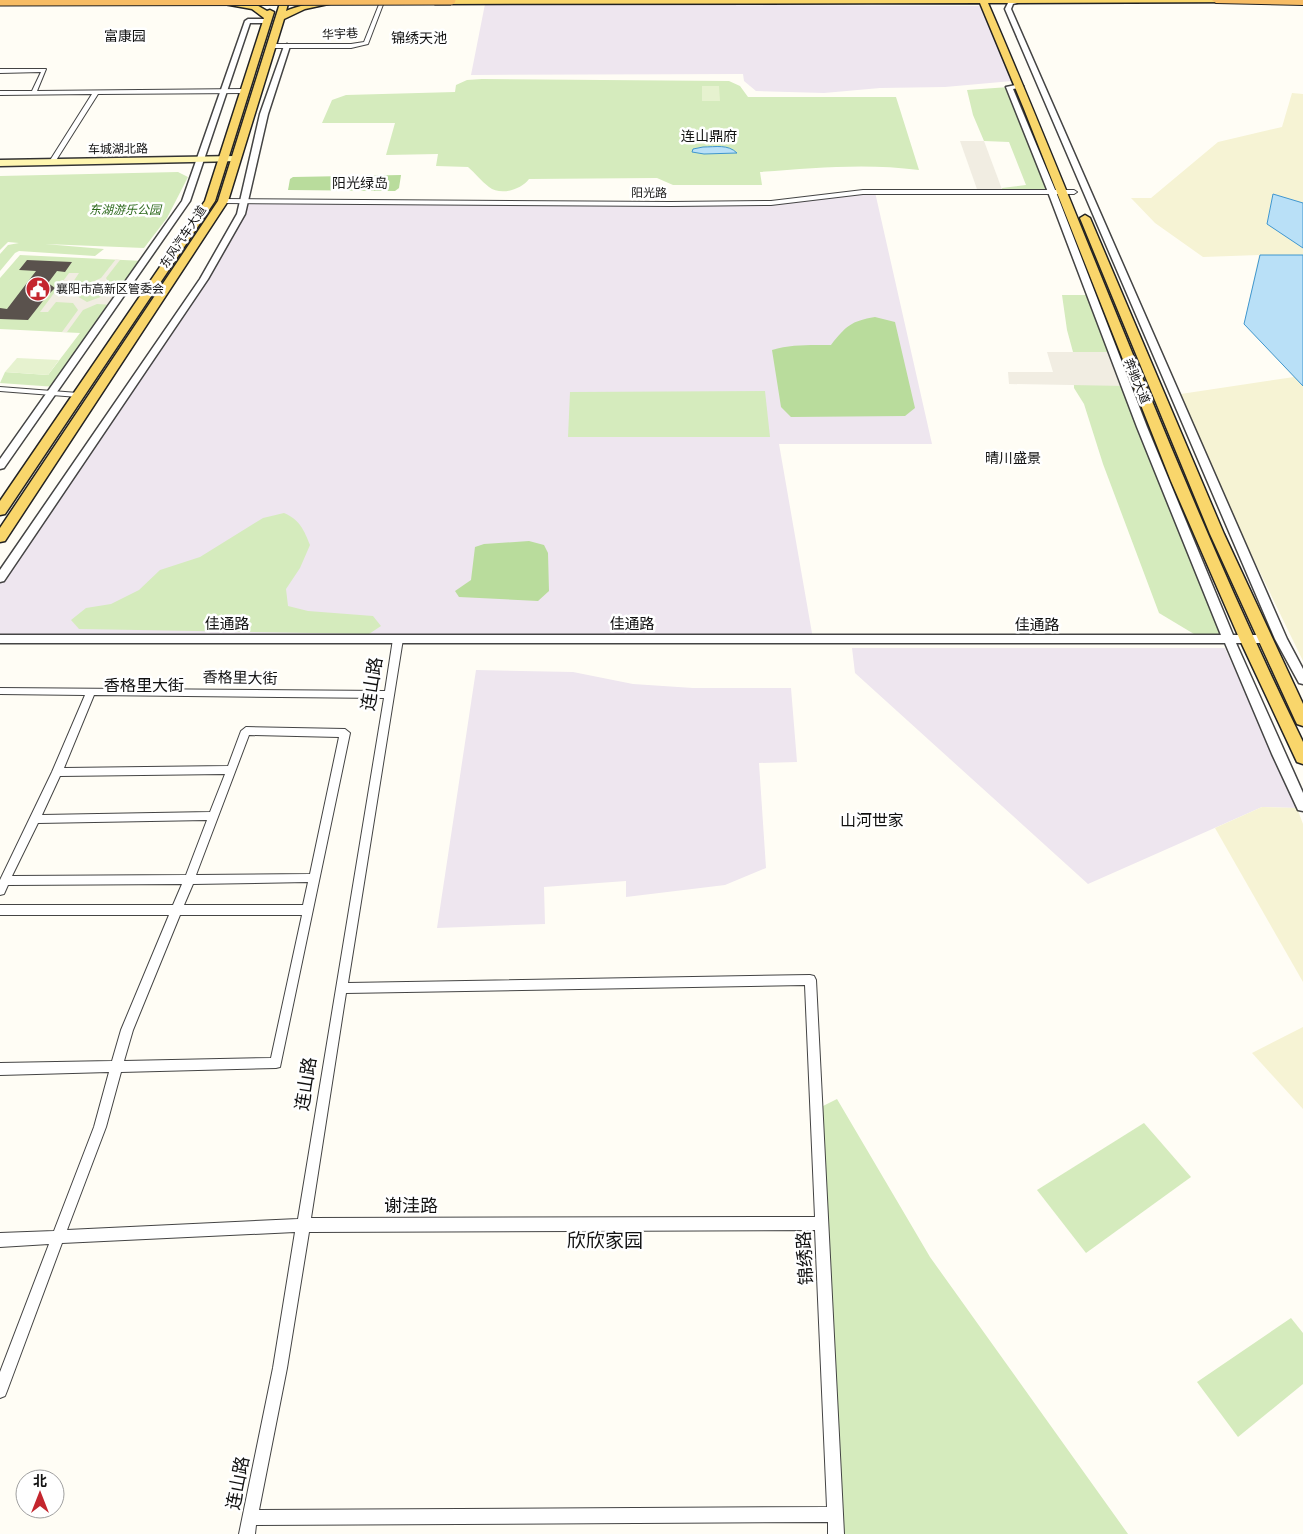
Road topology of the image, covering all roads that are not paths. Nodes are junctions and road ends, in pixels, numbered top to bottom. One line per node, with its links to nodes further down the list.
1 (451, 0): 8 (highway, bridge)
2 (1025, 0): 3 (main road); 7 (main road); 23 (street)
3 (1216, 0): 4 (main road); 12 (highway)
4 (1245, 0)
5 (279, 1): 9 (main road); 10 (main road); 13 (main road, 东风汽车大道)
6 (645, 1): 7 (main road); 11 (main road)
7 (989, 1): 22 (main road, 奔驰大道); 30 (main road, 奔驰大道)
8 (0, 2): 9 (main road)
9 (227, 2): 13 (main road)
10 (329, 2): 11 (main road); 13 (main road)
11 (382, 2): 15 (street, 华宇巷)
12 (1303, 2)
13 (271, 19): 14 (main road, 东风汽车大道); 17 (street); 18 (main road, 东风汽车大道)
14 (272, 46): 15 (street, 华宇巷); 25 (main road, 东风汽车大道)
15 (287, 46): 32 (street)
16 (0, 71): 19 (street)
17 (225, 91): 18 (street); 20 (street); 27 (street)
18 (244, 91): 28 (main road, 东风汽车大道)
19 (34, 92): 20 (street); 21 (street)
20 (96, 92): 24 (street)
21 (0, 93)
22 (1054, 143): 23 (street); 30 (main road, 奔驰大道)
23 (1066, 143): 45 (street)
24 (52, 162): 26 (main road, 车城湖北路); 27 (main road, 车城湖北路)
25 (235, 162): 28 (main road, 车城湖北路); 31 (main road, 东风汽车大道)
26 (0, 163)
27 (200, 163): 28 (main road, 车城湖北路); 29 (main road, 车城湖北路); 34 (street)
28 (222, 163): 35 (main road, 东风汽车大道)
29 (0, 169)
30 (1063, 192): 32 (street, 阳光路); 42 (street); 43 (main road, 奔驰大道); 44 (main road, 奔驰大道)
31 (223, 201): 32 (street, 阳光路); 38 (main road, 东风汽车大道)
32 (243, 201): 39 (street)
33 (0, 389): 34 (street)
34 (51, 393): 35 (street); 36 (street)
35 (78, 395): 37 (main road, 东风汽车大道)
36 (0, 466)
37 (0, 511)
38 (0, 538)
39 (0, 578)
40 (0, 639): 41 (street, 佳通路)
41 (398, 639): 42 (street, 佳通路); 48 (street, 连山路)
42 (1229, 640): 43 (street, 佳通路); 53 (street)
43 (1245, 640): 44 (street, 佳通路); 50 (main road, 奔驰大道)
44 (1263, 640): 49 (main road, 奔驰大道)
45 (1303, 680)
46 (0, 690): 47 (street, 香格里大街)
47 (91, 692): 48 (street, 香格里大街); 52 (street)
48 (389, 695): 62 (street, 连山路)
49 (1303, 720)
50 (1303, 758)
51 (232, 770): 52 (street); 54 (street); 56 (street)
52 (57, 772): 55 (street)
53 (1303, 806)
54 (214, 816): 55 (street); 57 (street)
55 (35, 820): 58 (street)
56 (315, 878): 57 (street); 61 (street)
57 (189, 879): 58 (street); 59 (street)
58 (2, 886)
59 (177, 909): 60 (street); 61 (street); 63 (street)
60 (0, 910)
61 (308, 910): 63 (street)
62 (340, 988): 65 (street, 锦绣路); 66 (street, 连山路)
63 (117, 1066): 64 (street); 67 (street)
64 (0, 1069)
65 (822, 1223): 66 (street, 谢洼路); 70 (street, 锦绣路)
66 (303, 1225): 67 (street, 谢洼路); 71 (street, 连山路)
67 (58, 1238): 68 (street, 谢洼路); 69 (street)
68 (0, 1240)
69 (0, 1391)
70 (835, 1514): 71 (street); 73 (street, 锦绣路)
71 (250, 1518): 72 (street, 连山路)
72 (247, 1534)
73 (836, 1534)

